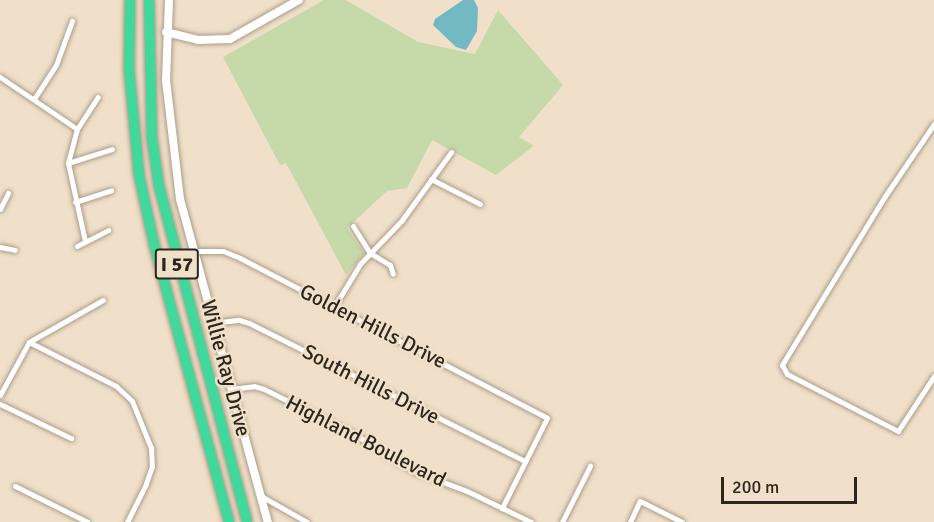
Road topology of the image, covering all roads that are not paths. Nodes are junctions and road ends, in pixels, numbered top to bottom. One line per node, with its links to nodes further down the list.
1 (130, 0): 46 (highway, I 57)
2 (149, 0): 47 (highway, I 57)
3 (169, 0): 6 (street, Willie Ray Drive)
4 (299, 0): 6 (street)
5 (72, 21): 9 (street)
6 (166, 32): 27 (street, Willie Ray Drive)
7 (0, 78): 9 (street)
8 (98, 97): 11 (street)
9 (34, 99): 11 (street)
10 (934, 124): 34 (street)
11 (77, 129): 14 (street)
12 (112, 149): 14 (street)
13 (451, 152): 15 (street)
14 (68, 163): 18 (street)
15 (431, 179): 19 (street); 28 (street)
16 (111, 190): 18 (street)
17 (8, 193): 20 (street)
18 (75, 202): 23 (street)
19 (480, 204)
20 (0, 209)
21 (353, 226): 28 (street)
22 (108, 230): 23 (street)
23 (86, 241): 24 (street)
24 (77, 246)
25 (0, 247): 26 (street)
26 (15, 250)
27 (194, 251): 31 (street, Golden Hills Drive); 32 (street, Willie Ray Drive)
28 (370, 253): 29 (street); 31 (street)
29 (393, 274)
30 (102, 300): 33 (street)
31 (334, 307): 39 (street, Golden Hills Drive)
32 (213, 324): 35 (street, Willie Ray Drive); 39 (street, South Hills Drive)
33 (29, 342): 36 (street); 45 (street)
34 (934, 376)
35 (231, 389): 42 (street, Willie Ray Drive); 43 (street, Highland Boulevard)
36 (0, 395)
37 (0, 404): 38 (street)
38 (71, 438)
39 (525, 461): 43 (street)
40 (590, 466): 51 (street)
41 (15, 486): 44 (street)
42 (261, 496): 48 (street, Willie Ray Drive); 49 (street)
43 (502, 508): 50 (street, Highland Boulevard)
44 (88, 522)
45 (127, 522)
46 (229, 522)
47 (247, 522)
48 (268, 522)
49 (307, 522)
50 (531, 522)
51 (562, 522)
52 (630, 522): 53 (street)
53 (682, 522)

